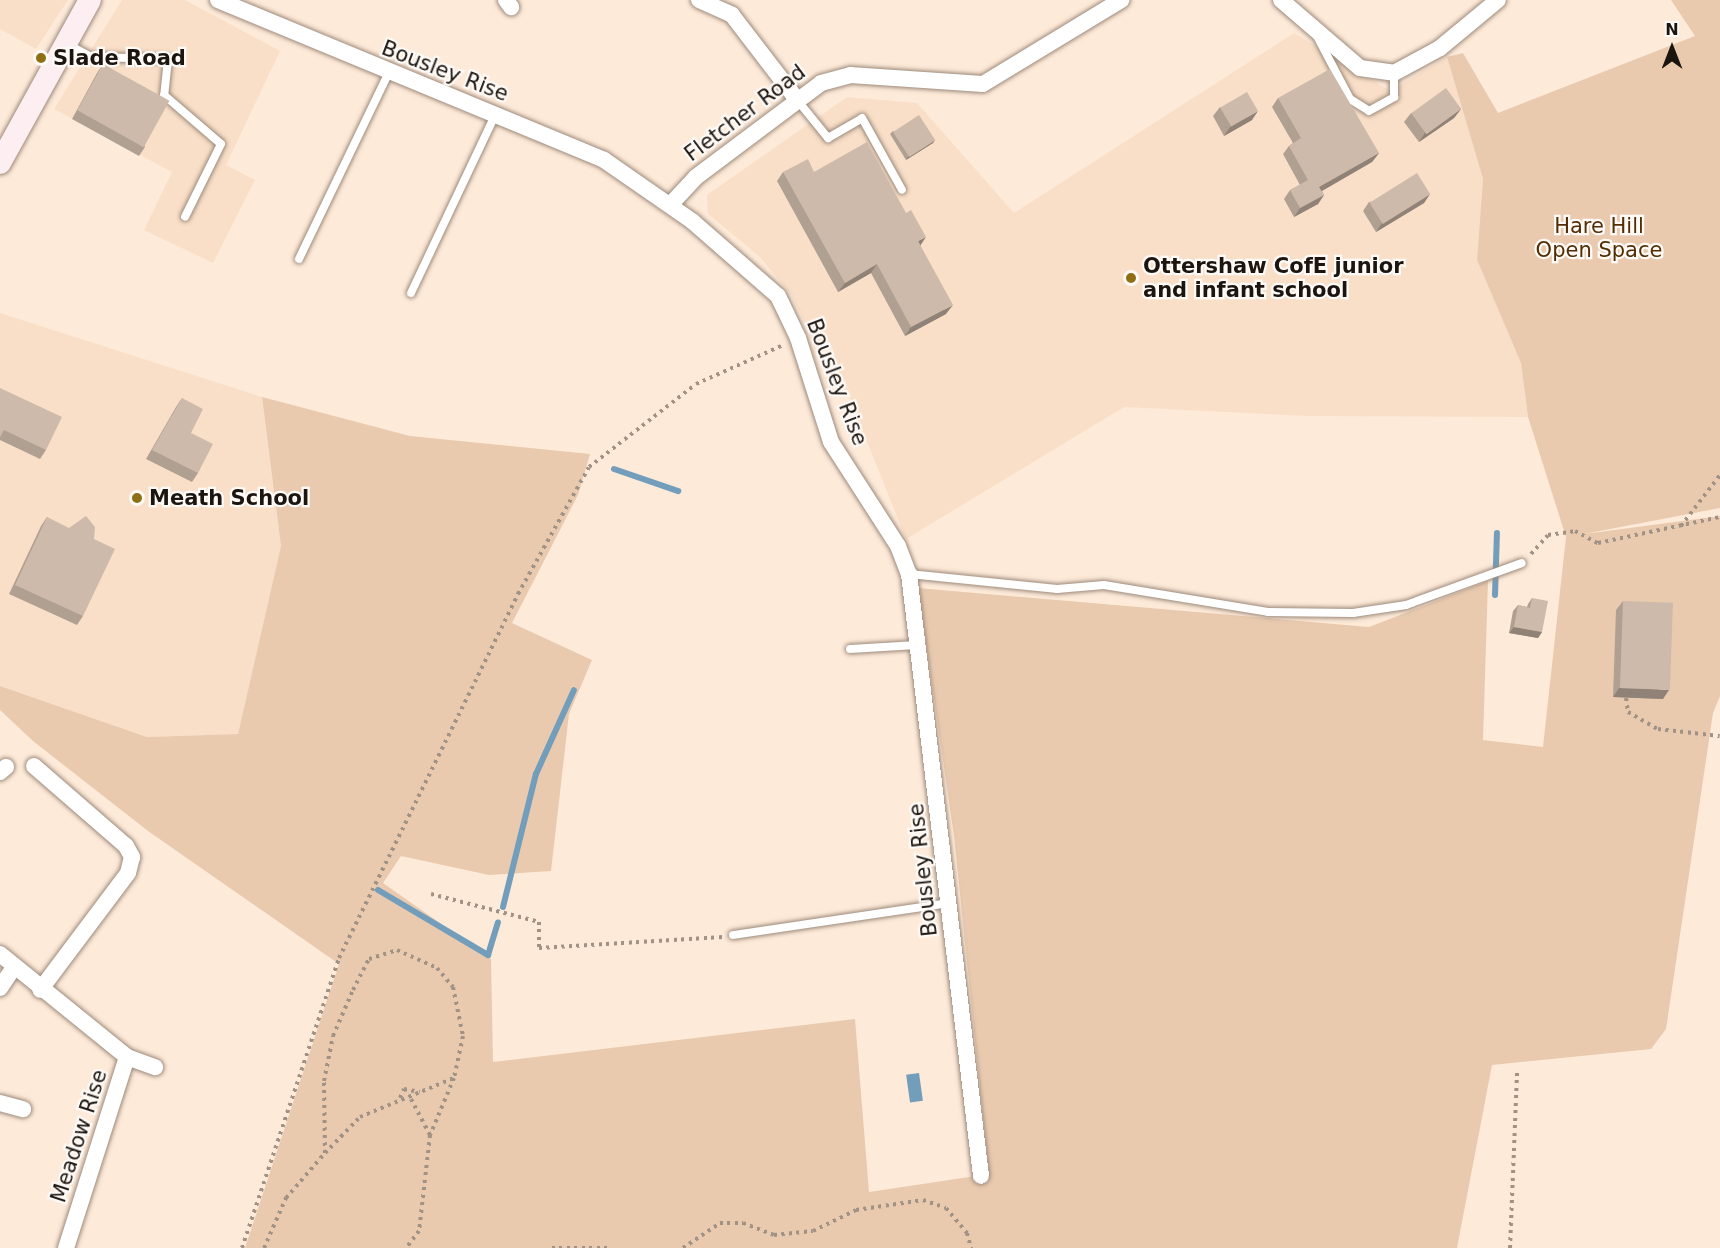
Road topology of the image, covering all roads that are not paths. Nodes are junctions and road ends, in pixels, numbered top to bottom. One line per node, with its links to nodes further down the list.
1 (90, 0): 8 (street)
2 (218, 0): 10 (street, Bousley Rise)
3 (699, 0): 11 (street)
4 (1121, 0): 11 (street, Fletcher Road)
5 (1281, 0): 7 (street)
6 (1498, 0): 9 (street)
7 (1315, 33): 9 (street); 9 (lane)
8 (66, 44): 13 (street); 16 (lane)
9 (1394, 73)
10 (388, 74): 12 (street, Bousley Rise); 17 (lane)
11 (798, 101): 14 (lane); 15 (street, Fletcher Road)
12 (495, 115): 15 (street, Bousley Rise); 18 (lane)
13 (3, 148)
14 (902, 190)
15 (670, 205): 20 (street, Bousley Rise)
16 (185, 217)
17 (299, 259)
18 (411, 293)
19 (1521, 563): 20 (lane)
20 (909, 574): 21 (street, Bousley Rise)
21 (917, 645): 22 (lane); 24 (street, Bousley Rise)
22 (850, 649)
23 (34, 766): 29 (street)
24 (949, 903): 25 (lane); 34 (street, Bousley Rise)
25 (733, 935)
26 (0, 954): 27 (street, Meadow Rise)
27 (14, 967): 28 (street); 29 (street, Meadow Rise)
28 (0, 988)
29 (40, 990): 30 (street, Meadow Rise)
30 (127, 1058): 31 (street); 35 (street, Meadow Rise)
31 (155, 1067)
32 (0, 1103): 33 (street)
33 (23, 1109)
34 (981, 1176)
35 (66, 1248)

